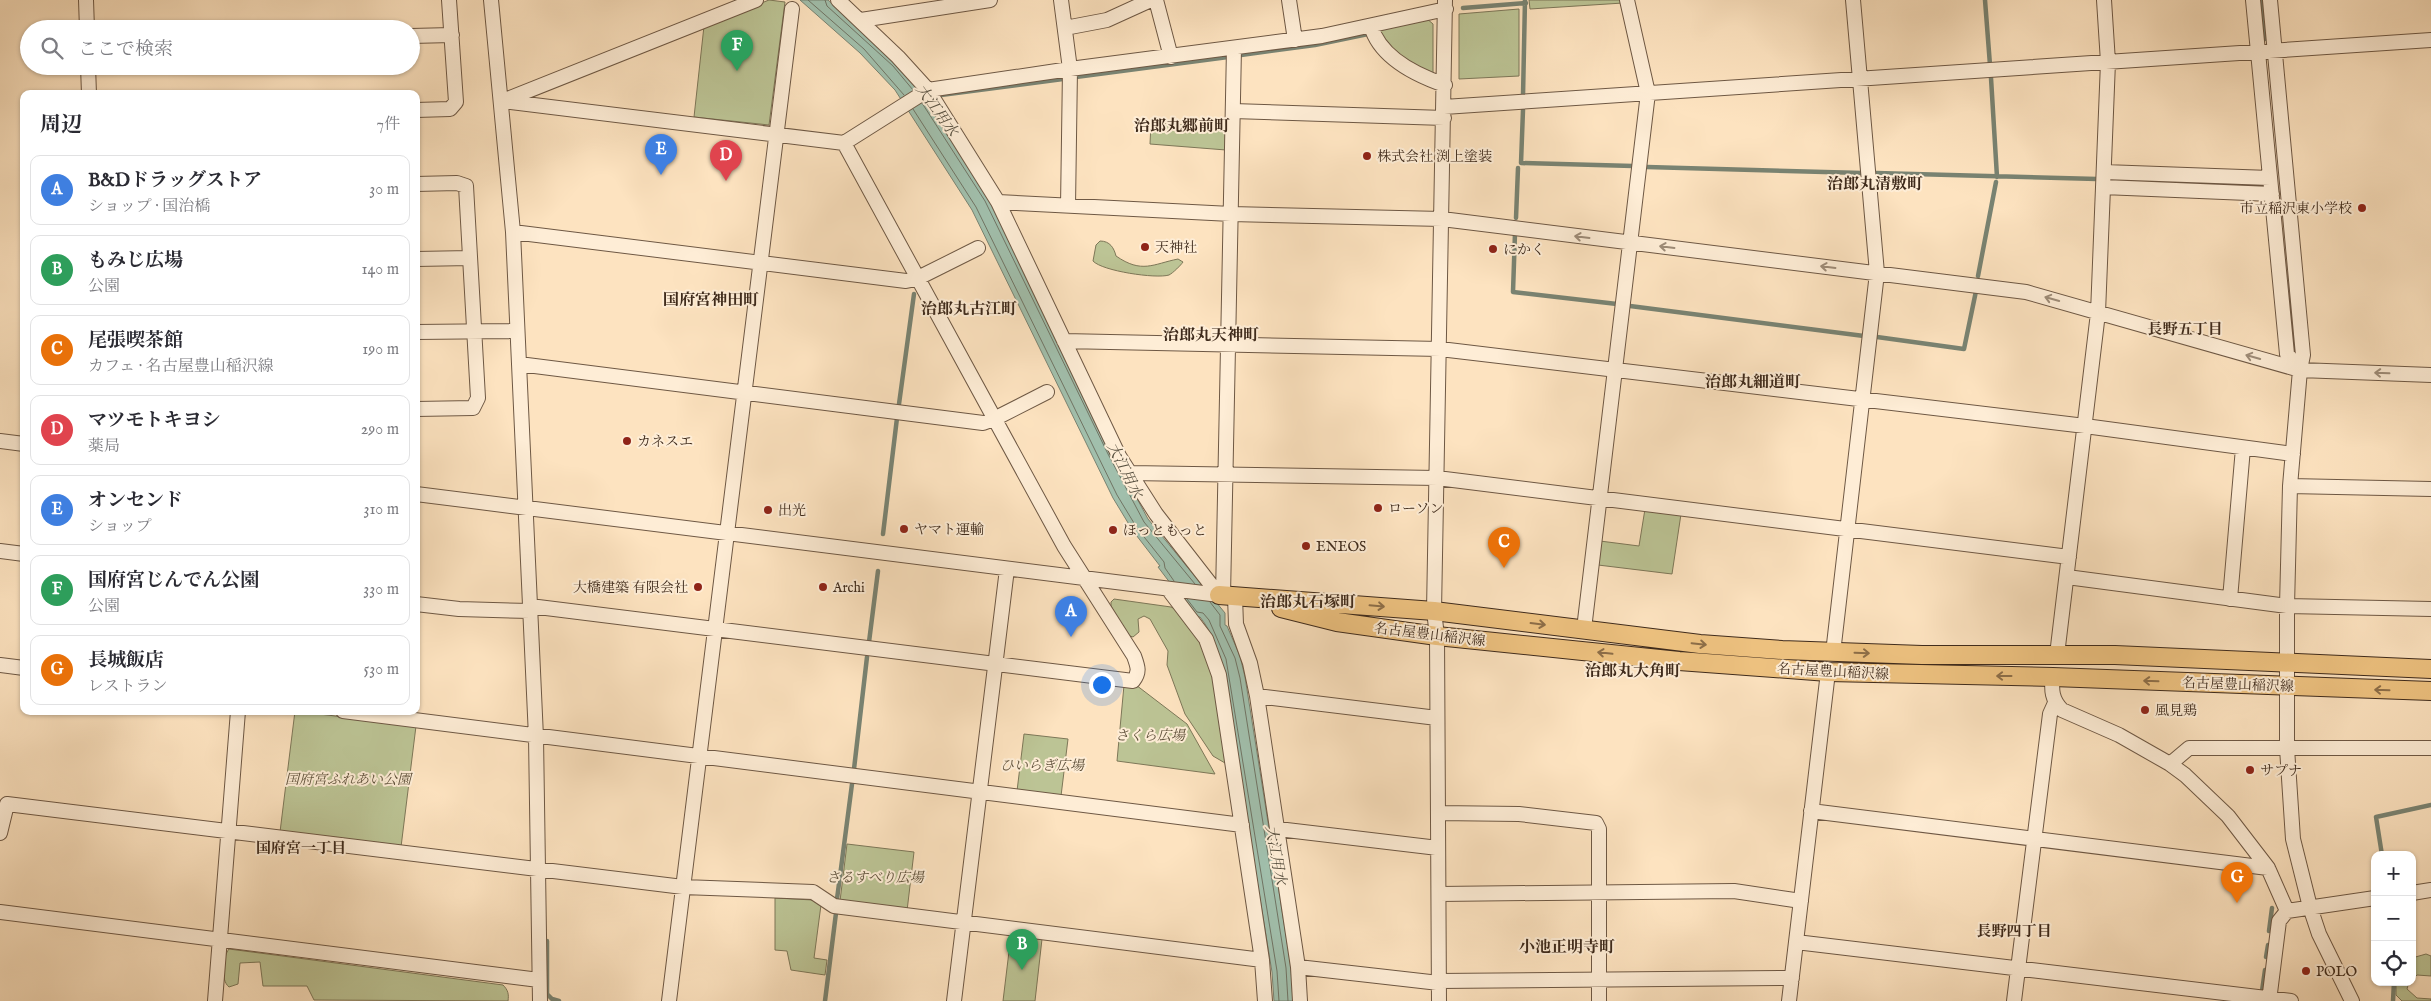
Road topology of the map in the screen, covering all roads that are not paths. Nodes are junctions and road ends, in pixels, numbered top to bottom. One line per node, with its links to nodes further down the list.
1 (86, 0): 18 (street)
2 (449, 0): 22 (street)
3 (491, 0): 38 (street)
4 (756, 0): 38 (street)
5 (838, 0): 19 (street)
6 (990, 0): 19 (street)
7 (1061, 0): 21 (street)
8 (1151, 0): 21 (street)
9 (1156, 0): 29 (street)
10 (1289, 0): 24 (street)
11 (1627, 0): 37 (street)
12 (1853, 0): 33 (street)
13 (2104, 0): 30 (street)
14 (2253, 0): 28 (street)
15 (2270, 0): 27 (street)
16 (1446, 5): 20 (street); 34 (street)
17 (792, 9): 42 (street)
18 (87, 20)
19 (861, 20): 36 (street)
20 (1371, 26): 24 (street); 34 (street)
21 (1065, 28): 31 (street)
22 (452, 35): 23 (street); 39 (street)
23 (420, 36)
24 (1295, 40): 26 (street)
25 (2431, 40): 27 (street)
26 (1234, 48): 29 (street); 40 (street)
27 (2274, 51): 28 (street); 70 (street)
28 (2258, 52): 30 (street); 45 (street)
29 (1171, 57): 31 (street)
30 (2108, 62): 33 (street); 44 (street)
31 (1070, 69): 36 (street); 50 (street)
32 (88, 75): 35 (street)
33 (1859, 79): 37 (street); 59 (street)
34 (1445, 85): 41 (street)
35 (88, 90)
36 (928, 90): 43 (street); 49 (street)
37 (1648, 93): 41 (street); 54 (street)
38 (502, 101): 42 (street); 53 (street)
39 (420, 110)
40 (1233, 111): 41 (street); 51 (street)
41 (1444, 112): 52 (street)
42 (777, 135): 43 (street); 58 (street)
43 (844, 143): 60 (street)
44 (2104, 172): 45 (street); 47 (street)
45 (2270, 178): 48 (street)
46 (420, 184): 56 (street)
47 (2103, 187): 48 (street); 61 (street)
48 (2272, 194): 70 (street)
49 (998, 202): 50 (street); 65 (street)
50 (1068, 206): 51 (street)
51 (1231, 214): 52 (street); 66 (street)
52 (1442, 219): 54 (street, one-way to 52); 67 (street)
53 (513, 232): 58 (street); 63 (street)
54 (1630, 243): 59 (street, one-way to 54); 69 (street)
55 (978, 248): 60 (street)
56 (470, 258): 57 (street); 62 (street)
57 (420, 259)
58 (761, 263): 60 (street); 73 (street)
59 (1877, 273): 61 (street, one-way to 59); 74 (street)
60 (916, 279): 76 (street)
61 (2098, 313): 70 (street, one-way to 61); 77 (street)
62 (474, 331): 63 (street); 64 (street); 75 (street)
63 (517, 331): 68 (street)
64 (420, 332)
65 (1064, 341): 66 (street); 82 (street)
66 (1228, 346): 67 (street); 83 (street)
67 (1440, 349): 69 (street); 84 (street)
68 (519, 364): 73 (street); 89 (street)
69 (1615, 370): 74 (street); 88 (street)
70 (2300, 370): 71 (street, one-way to 70); 81 (street)
71 (2431, 375)
72 (1047, 392): 76 (street)
73 (745, 393): 76 (street); 91 (street)
74 (1862, 400): 77 (street); 90 (street)
75 (420, 409)
76 (994, 420): 97 (street)
77 (2085, 426): 80 (street); 94 (street)
78 (0, 441): 79 (street)
79 (20, 444)
80 (2244, 448): 81 (street); 100 (street)
81 (2293, 454): 85 (street)
82 (1130, 473): 83 (street); 99 (street)
83 (1225, 475): 84 (street); 99 (street)
84 (1438, 478): 88 (street); 105 (street)
85 (2290, 486): 86 (street); 102 (street)
86 (2431, 489)
87 (420, 495): 89 (street)
88 (1600, 498): 90 (street); 106 (street)
89 (525, 508): 91 (street); 103 (street)
90 (1847, 530): 94 (street); 109 (street)
91 (728, 535): 95 (street); 107 (street)
92 (0, 551): 93 (street)
93 (20, 554)
94 (2069, 557): 96 (street)
95 (1007, 569): 97 (street); 113 (street)
96 (2066, 577): 100 (street); 110 (street)
97 (1083, 579): 98 (street); 113 (street)
98 (1170, 590): 99 (street); 133 (street)
99 (1226, 596): 105 (main road, 名古屋豊山稲沢線, one-way to 105); 108 (main road, 名古屋豊山稲沢線); 120 (street)
100 (2230, 599): 102 (street)
101 (420, 604): 103 (street)
102 (2287, 606): 104 (street); 111 (street)
103 (530, 609): 107 (street); 125 (street)
104 (2431, 609)
105 (1434, 610): 106 (main road, 名古屋豊山稲沢線, one-way to 106); 108 (street)
106 (1584, 629): 109 (main road, 名古屋豊山稲沢線, one-way to 109)
107 (716, 630): 113 (street); 128 (street)
108 (1436, 636): 116 (main road, 名古屋豊山稲沢線, one-way to 108); 124 (street)
109 (1833, 653): 110 (main road, 名古屋豊山稲沢線, one-way to 110)
110 (2057, 655): 111 (main road, 名古屋豊山稲沢線)
111 (2287, 663): 115 (main road, 名古屋豊山稲沢線); 118 (street)
112 (0, 665): 114 (street)
113 (995, 665): 130 (street)
114 (20, 668)
115 (2431, 669)
116 (1828, 672): 117 (main road, 名古屋豊山稲沢線, one-way to 116); 131 (street)
117 (2053, 677): 118 (main road, 名古屋豊山稲沢線, one-way to 117); 121 (street)
118 (2287, 686): 119 (main road, 名古屋豊山稲沢線, one-way to 118); 126 (street)
119 (2431, 691)
120 (1257, 696): 124 (street); 134 (street)
121 (2055, 703): 129 (street); 137 (street)
122 (238, 715): 135 (street)
123 (373, 715): 125 (street)
124 (1437, 718): 132 (street)
125 (536, 737): 128 (street); 140 (street)
126 (2287, 748): 127 (street); 129 (street); 148 (street)
127 (2431, 748)
128 (700, 757): 130 (street); 141 (street)
129 (2170, 764): 139 (street)
130 (980, 792): 133 (street); 151 (street)
131 (1811, 811): 137 (street); 147 (street)
132 (1438, 813): 138 (street); 143 (street)
133 (1242, 824): 154 (street)
134 (1278, 829): 138 (street); 155 (street)
135 (228, 831): 136 (street); 140 (street); 152 (street)
136 (0, 833)
137 (2034, 839): 139 (street); 156 (street)
138 (1438, 848): 145 (street)
139 (2268, 868): 149 (street)
140 (538, 870): 141 (street); 158 (street)
141 (683, 887): 151 (street); 165 (street)
142 (2431, 890): 144 (street)
143 (1599, 892): 145 (street); 147 (street); 159 (street)
144 (2416, 892)
145 (1439, 894): 160 (street)
146 (2371, 898): 148 (street)
147 (1801, 901): 153 (street)
148 (2310, 906): 149 (street); 162 (street)
149 (2288, 911): 161 (street)
150 (0, 912): 152 (street)
151 (963, 924): 154 (street); 166 (street)
152 (219, 939): 158 (street); 163 (street)
153 (1796, 942): 156 (street); 157 (street)
154 (1262, 960): 167 (street)
155 (1298, 968): 160 (street); 168 (street)
156 (2018, 969): 161 (street); 172 (street)
157 (1792, 978): 159 (street); 171 (street)
158 (539, 980): 164 (street)
159 (1599, 980): 160 (street); 170 (street)
160 (1439, 982): 169 (street)
161 (2269, 1000): 173 (street)
162 (2350, 1000)
163 (215, 1001)
164 (540, 1001)
165 (669, 1001)
166 (954, 1001)
167 (1265, 1001)
168 (1300, 1001)
169 (1439, 1001)
170 (1599, 1001)
171 (1789, 1001)
172 (2014, 1001)
173 (2292, 1001)

